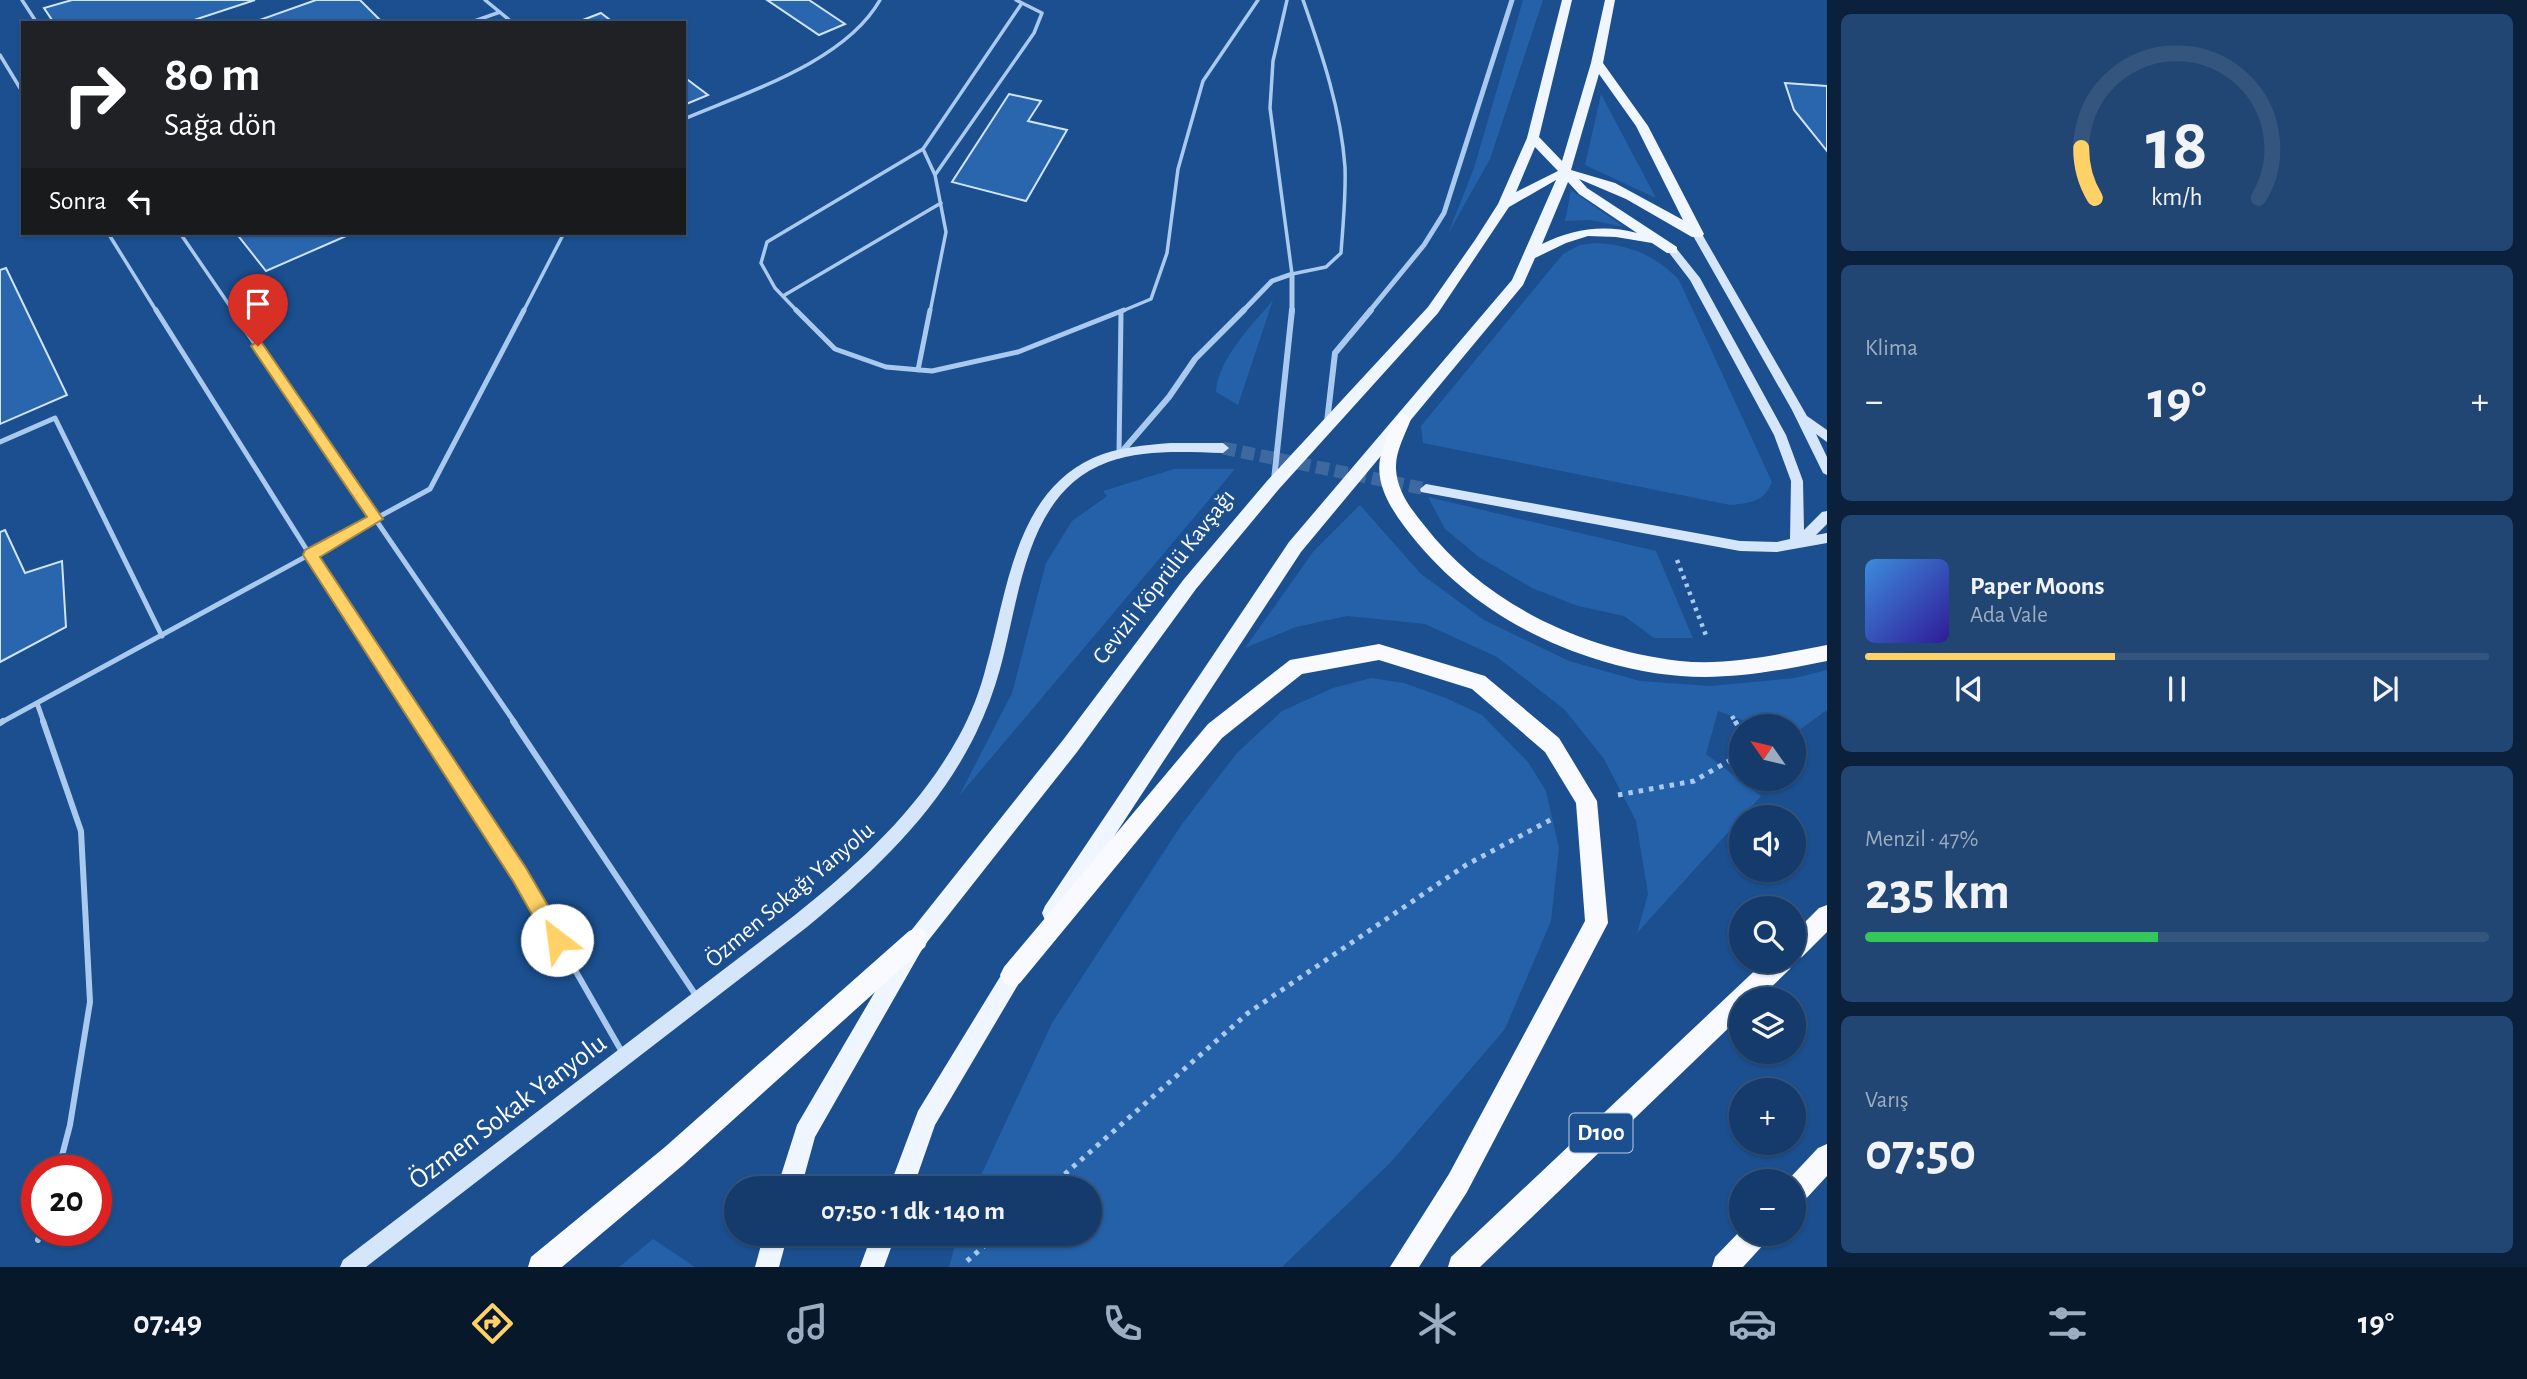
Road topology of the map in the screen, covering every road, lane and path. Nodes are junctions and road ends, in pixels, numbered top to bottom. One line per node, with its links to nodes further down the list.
1 (22, 0): 13 (lane)
2 (485, 0): 12 (lane)
3 (880, 0): 19 (lane)
4 (1016, 0): 11 (lane)
5 (1258, 0): 34 (lane)
6 (1287, 0): 32 (lane)
7 (1303, 0): 32 (lane)
8 (1512, 0): 38 (street)
9 (1567, 0): 20 (main road, Cevizli Köprülü Kavşağı)
10 (1611, 0): 17 (main road)
11 (1022, 3): 21 (lane); 23 (lane)
12 (500, 12): 14 (lane); 15 (lane)
13 (36, 21)
14 (475, 21)
15 (511, 21)
16 (0, 55): 18 (lane)
17 (1597, 63): 22 (main road); 26 (main road)
18 (21, 90)
19 (686, 118)
20 (1533, 138): 22 (main road); 25 (main road, Cevizli Köprülü Kavşağı)
21 (923, 149): 23 (lane); 33 (lane)
22 (1563, 173): 25 (main road); 26 (main road); 30 (main road); 31 (main road)
23 (935, 175): 24 (lane)
24 (940, 203): 33 (lane); 35 (lane)
25 (1504, 204): 38 (main road, Cevizli Köprülü Kavşağı)
26 (1697, 234): 36 (main road)
27 (109, 235): 51 (lane)
28 (181, 235): 47 (lane)
29 (563, 235): 47 (lane)
30 (1672, 250): 31 (main road); 50 (main road)
31 (1532, 255): 37 (main road)
32 (1292, 274): 42 (street); 44 (street)
33 (783, 296): 35 (lane)
34 (1121, 314): 35 (lane); 42 (lane)
35 (918, 370)
36 (1798, 410): 39 (main road); 43 (main road)
37 (1403, 419): 54 (highway); 63 (main road)
38 (1327, 426): 44 (main road, Cevizli Köprülü Kavşağı)
39 (1827, 437)
40 (0, 442): 52 (lane)
41 (1223, 448): 42 (main road, Özmen Sokağı Yanyolu)
42 (1119, 456): 65 (main road, Özmen Sokağı Yanyolu)
43 (1827, 470)
44 (1273, 485): 61 (main road, Cevizli Köprülü Kavşağı)
45 (1426, 489): 48 (main road)
46 (1827, 516): 50 (main road)
47 (376, 519): 51 (lane); 65 (lane)
48 (1665, 531): 50 (main road); 53 (path)
49 (1827, 538): 50 (main road)
50 (1797, 543)
51 (310, 555): 52 (lane); 67 (lane)
52 (162, 636): 55 (lane)
53 (1707, 638)
54 (1827, 653)
55 (37, 703): 56 (lane); 68 (lane)
56 (0, 723)
57 (1729, 761): 58 (path)
58 (1586, 801): 63 (highway); 72 (path); 83 (highway)
59 (1827, 916): 60 (highway)
60 (1806, 937)
61 (917, 939): 70 (main road, Cevizli Köprülü Kavşağı); 80 (highway)
62 (1770, 973): 64 (highway, D100)
63 (1012, 975): 71 (main road)
64 (1755, 987)
65 (699, 1000): 67 (main road, Özmen Sokak Yanyolu)
66 (1729, 1012): 84 (highway, D100)
67 (626, 1058): 79 (main road, Özmen Sokak Yanyolu)
68 (62, 1155)
69 (1827, 1157): 73 (highway)
70 (792, 1176)
71 (905, 1176)
72 (1063, 1176)
73 (1806, 1180)
74 (773, 1246): 81 (main road)
75 (880, 1246): 82 (main road)
76 (984, 1246): 78 (path)
77 (1745, 1246): 85 (highway)
78 (967, 1261)
79 (351, 1267)
80 (541, 1267)
81 (767, 1267)
82 (872, 1267)
83 (1403, 1267)
84 (1461, 1267)
85 (1725, 1267)

